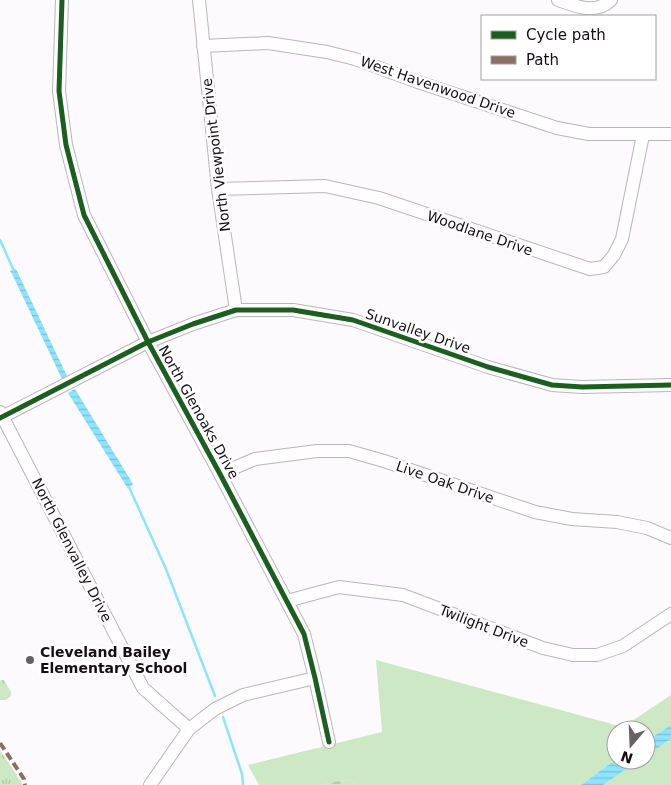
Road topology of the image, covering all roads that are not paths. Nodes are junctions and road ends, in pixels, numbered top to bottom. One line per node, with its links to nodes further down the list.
1 (62, 0): 10 (street, North Glenoaks Drive)
2 (198, 0): 5 (street, North Viewpoint Drive)
3 (558, 0): 4 (street)
4 (608, 3)
5 (203, 46): 7 (street, West Havenwood Drive); 8 (street, North Viewpoint Drive)
6 (671, 134): 7 (street, West Havenwood Drive)
7 (643, 135): 8 (street, Woodlane Drive)
8 (218, 189): 9 (street, North Viewpoint Drive)
9 (236, 310): 10 (street, Sunvalley Drive); 11 (street, Sunvalley Drive)
10 (148, 342): 12 (street, Sunvalley Drive); 13 (street, North Glenoaks Drive)
11 (671, 385)
12 (1, 415): 18 (street, North Glenvalley Drive)
13 (220, 474): 14 (street, Live Oak Drive); 15 (street, North Glenoaks Drive)
14 (671, 538)
15 (288, 601): 16 (street, Twilight Drive); 17 (street, North Glenoaks Drive)
16 (671, 614)
17 (316, 678): 18 (street); 19 (street, North Glenoaks Drive)
18 (189, 729): 20 (street)
19 (328, 742)
20 (150, 785)

